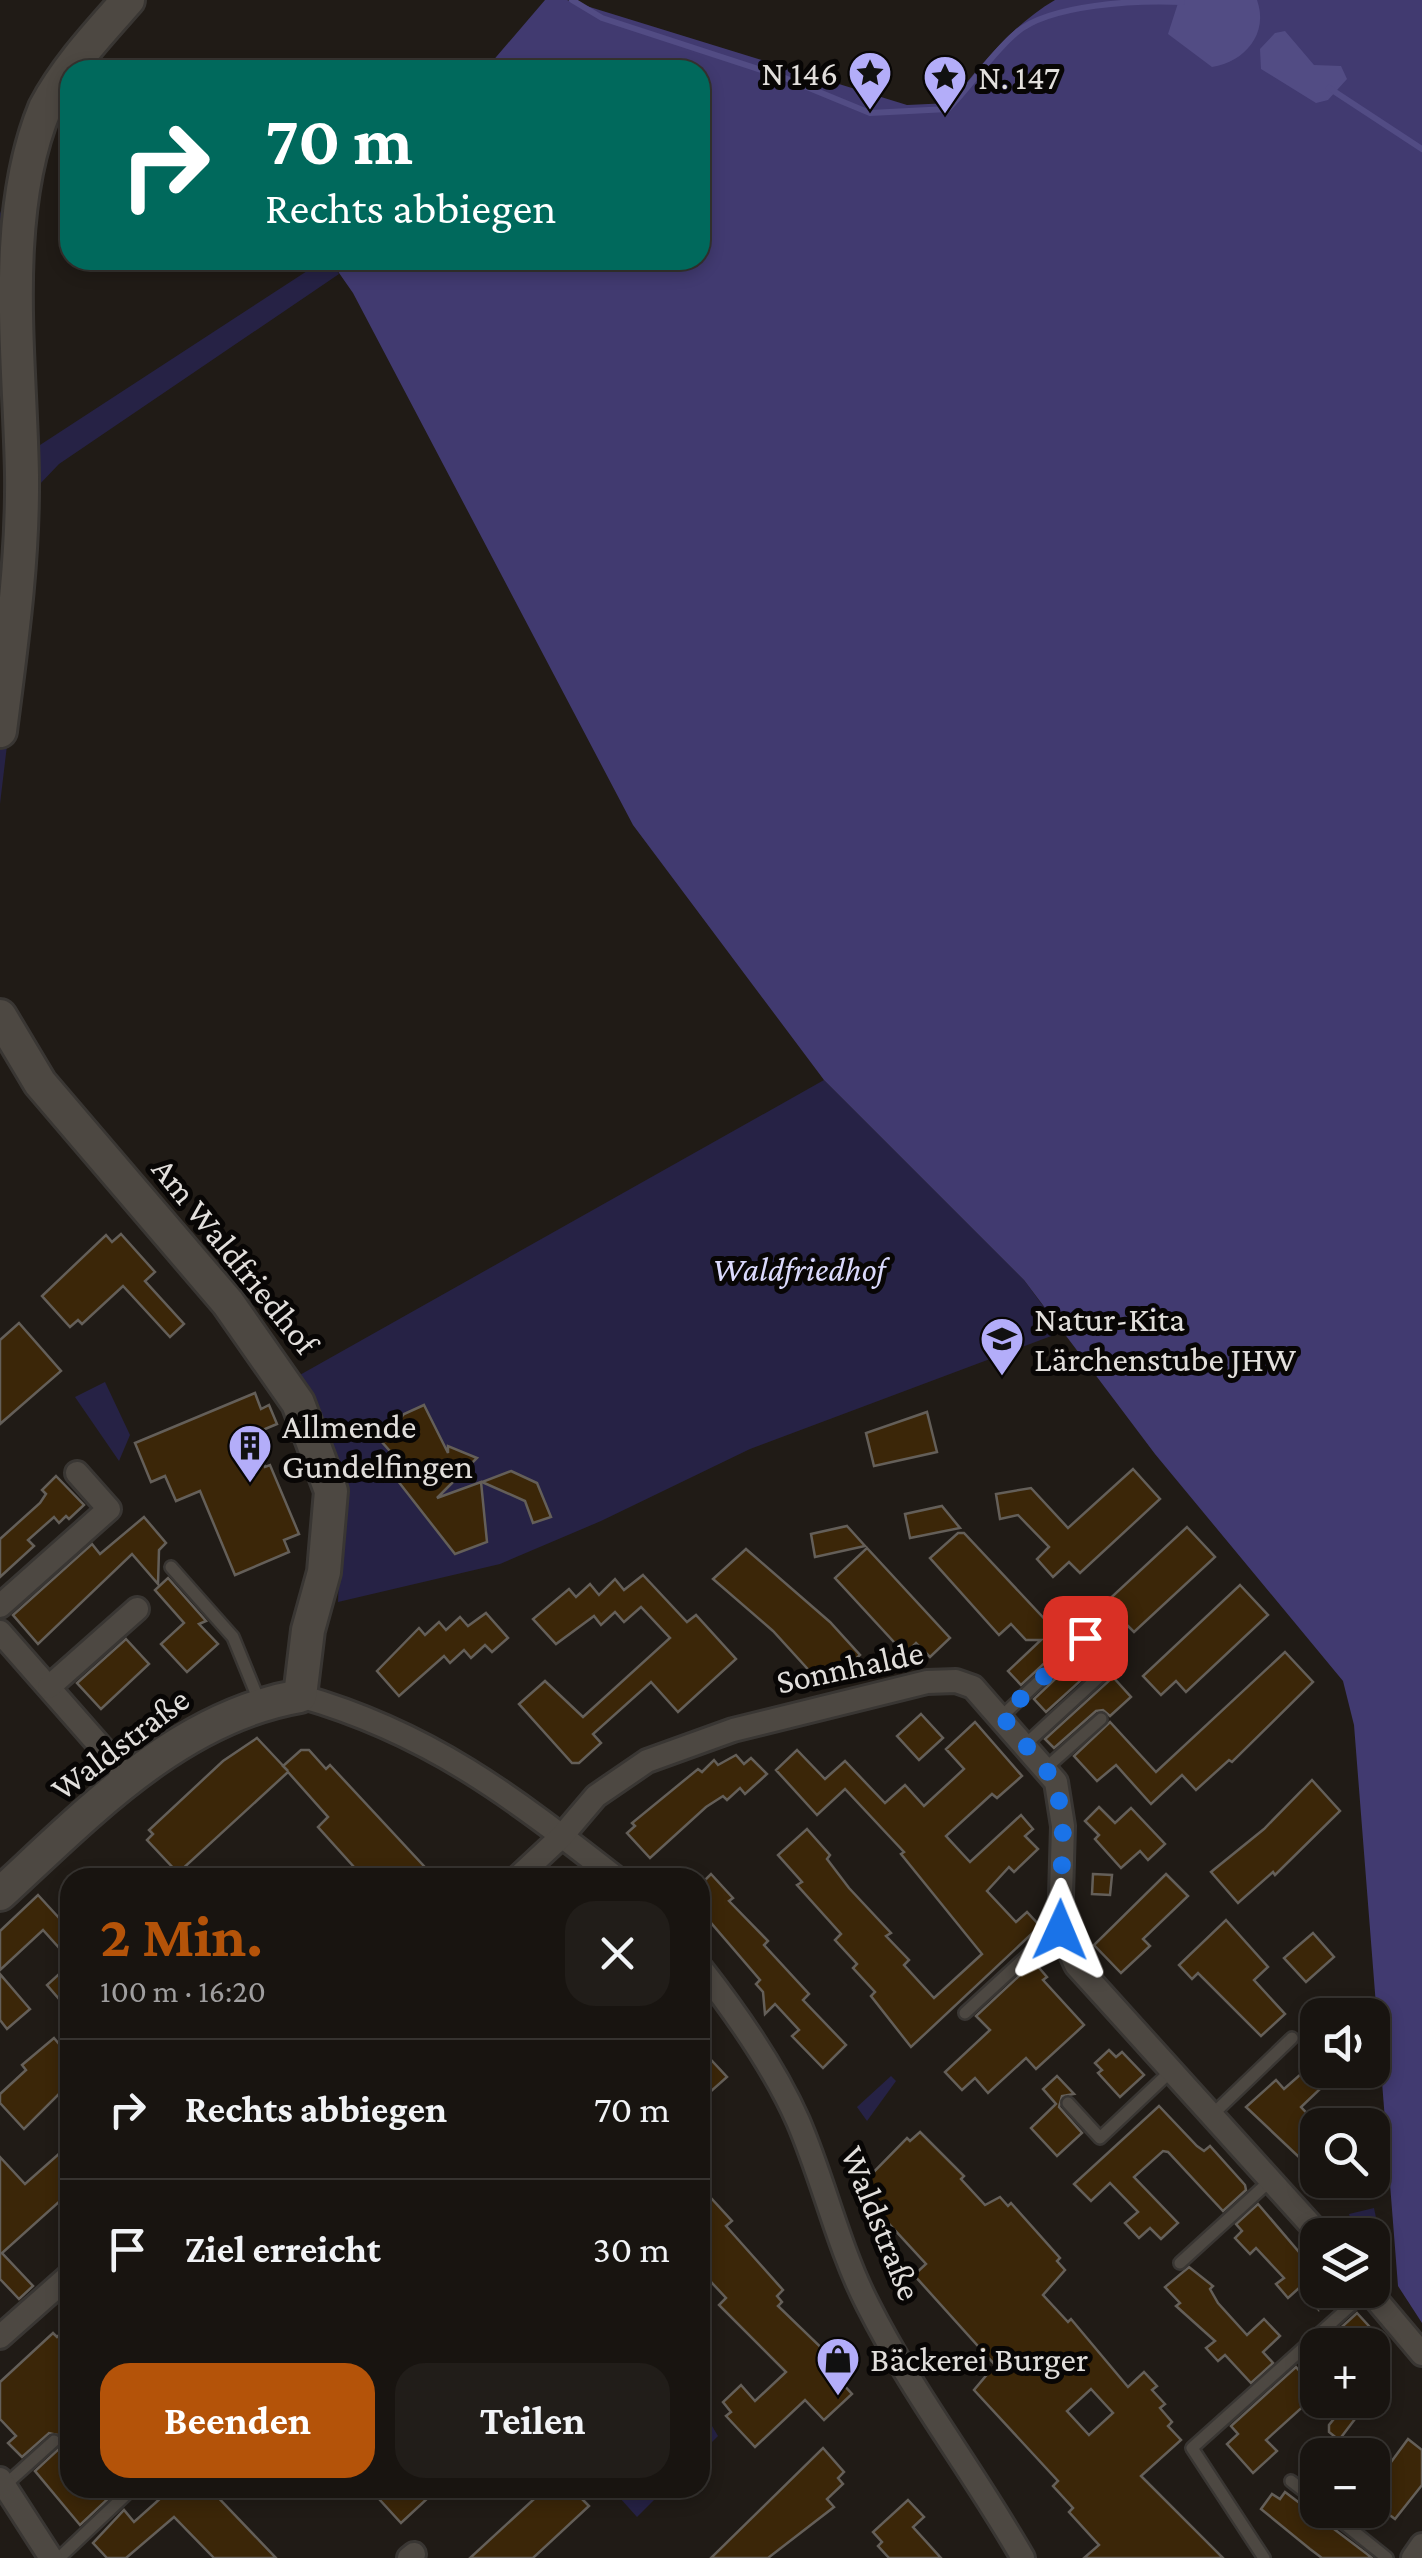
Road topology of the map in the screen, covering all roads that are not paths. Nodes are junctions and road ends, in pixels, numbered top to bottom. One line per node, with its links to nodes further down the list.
1 (128, 0): 2 (street)
2 (76, 60)
3 (60, 85): 4 (street)
4 (10, 558): 5 (street)
5 (0, 731)
6 (0, 1016): 15 (street, Am Waldfriedhof)
7 (77, 1474): 9 (street)
8 (171, 1567): 16 (lane)
9 (0, 1606)
10 (137, 1609): 14 (street)
11 (0, 1632): 14 (street)
12 (1085, 1638): 17 (lane)
13 (1110, 1666): 19 (lane)
14 (48, 1687): 21 (street)
15 (300, 1696): 16 (street, Waldstraße); 22 (street, Waldstraße)
16 (260, 1703): 21 (street, Waldstraße)
17 (1002, 1716): 19 (street, Sonnhalde); 22 (street, Sonnhalde)
18 (1101, 1719): 20 (lane)
19 (1027, 1744): 20 (street, Sonnhalde)
20 (1047, 1767): 26 (street, Sonnhalde)
21 (129, 1779): 25 (street, Waldstraße)
22 (562, 1836): 23 (street, Sonnhalde); 24 (street, Waldstraße)
23 (528, 1868)
24 (603, 1868)
25 (0, 1894)
26 (1060, 1930): 28 (lane); 30 (street, Sonnhalde)
27 (710, 1981): 50 (street, Waldstraße)
28 (966, 2013)
29 (1292, 2038): 32 (lane)
30 (1171, 2071): 31 (lane); 32 (street, Sonnhalde)
31 (1068, 2103)
32 (1212, 2114): 33 (street, Sonnhalde)
33 (1272, 2179): 34 (street, Sonnhalde); 35 (lane)
34 (1305, 2218)
35 (1180, 2263)
36 (60, 2284): 39 (street)
37 (1348, 2308): 51 (lane)
38 (1383, 2308): 40 (street)
39 (0, 2336)
40 (1422, 2354)
41 (54, 2441): 43 (lane)
42 (1291, 2481): 44 (lane)
43 (2, 2483): 48 (street)
44 (1300, 2488)
45 (122, 2498): 49 (lane)
46 (1350, 2528): 52 (lane)
47 (1422, 2544): 53 (street)
48 (51, 2558)
49 (59, 2558)
50 (1023, 2558)
51 (1264, 2558)
52 (1387, 2558)
53 (1413, 2558)

